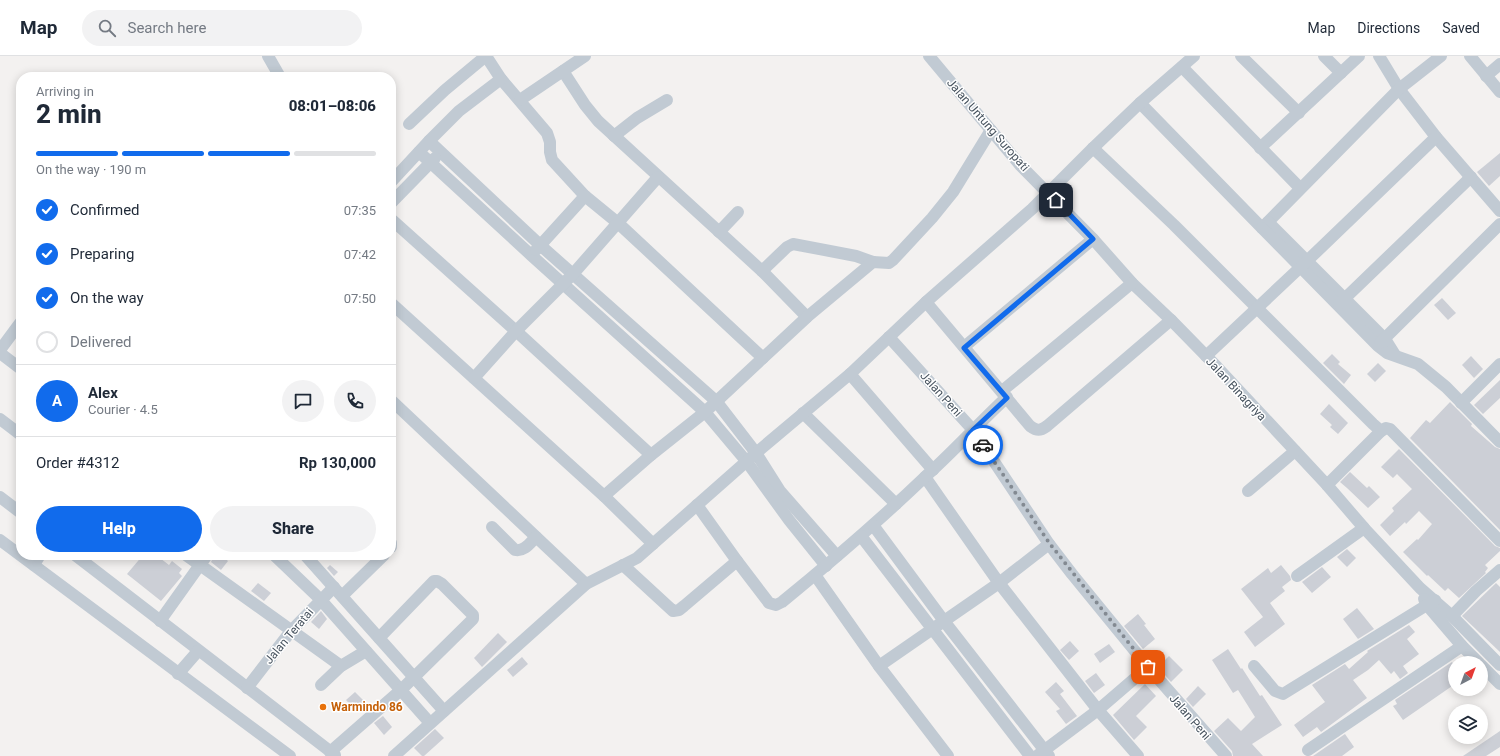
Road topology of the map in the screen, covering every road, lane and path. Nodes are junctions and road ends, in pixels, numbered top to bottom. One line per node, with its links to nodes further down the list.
1 (268, 56): 15 (street)
2 (585, 56): 14 (street)
3 (929, 56): 26 (street, Jalan Untung Suropati)
4 (1194, 56): 13 (street)
5 (1241, 56): 24 (street)
6 (1324, 56): 16 (street)
7 (1359, 56): 16 (street)
8 (1379, 56): 19 (street)
9 (1441, 56): 19 (street)
10 (1470, 56): 18 (street)
11 (487, 57): 17 (street); 25 (street)
12 (1500, 64): 18 (street)
13 (1182, 67): 23 (street); 31 (street)
14 (563, 71): 21 (street); 27 (street)
15 (277, 72)
16 (1341, 73): 24 (street)
17 (499, 76): 21 (street); 29 (street)
18 (1486, 76): 20 (street)
19 (1399, 89): 28 (street); 38 (street)
20 (1500, 92)
21 (520, 100): 40 (street)
22 (667, 100): 27 (street)
23 (1140, 103): 30 (street); 47 (street)
24 (1299, 113): 31 (street)
25 (409, 124)
26 (991, 130): 39 (street, Jalan Untung Suropati); 52 (street)
27 (614, 136): 36 (street)
28 (1436, 137): 37 (street); 53 (street)
29 (429, 141): 32 (street); 33 (street)
30 (1093, 148): 39 (street); 60 (street)
31 (1260, 148): 38 (street)
32 (419, 152): 34 (street); 35 (street)
33 (440, 152): 34 (street); 50 (street)
34 (431, 163): 41 (street); 51 (street)
35 (396, 177)
36 (658, 177): 45 (street); 48 (street)
37 (1471, 177): 42 (street); 59 (street)
38 (1300, 188): 47 (street)
39 (1048, 193): 49 (street, Jalan Binagriya); 58 (street)
40 (585, 196): 45 (street); 50 (street)
41 (396, 198)
42 (1500, 211)
43 (738, 212): 48 (street)
44 (396, 223): 65 (street)
45 (618, 223): 55 (street); 71 (street)
46 (1500, 224): 67 (street)
47 (1265, 225): 53 (street)
48 (719, 232): 54 (street)
49 (1093, 239): 56 (street, Jalan Binagriya); 68 (street)
50 (540, 245): 51 (street); 55 (street)
51 (531, 255): 57 (street)
52 (873, 262): 54 (street); 62 (street)
53 (1304, 264): 59 (street); 60 (street)
54 (762, 271): 62 (street)
55 (573, 274): 57 (street); 77 (street)
56 (1132, 283): 63 (street, Jalan Binagriya); 76 (street)
57 (563, 284): 65 (street); 80 (street)
58 (926, 302): 66 (street); 68 (street)
59 (1342, 302): 67 (street)
60 (1257, 307): 70 (street); 85 (street)
61 (396, 308): 75 (street)
62 (807, 317): 71 (street)
63 (1171, 320): 70 (street, Jalan Binagriya); 76 (street)
64 (16, 329): 69 (street)
65 (516, 331): 75 (street); 89 (street)
66 (890, 337): 74 (street); 83 (street, Jalan Peni)
67 (1381, 342): 78 (street)
68 (964, 348): 76 (street)
69 (0, 352): 73 (street)
70 (1206, 356): 87 (street, Jalan Binagriya)
71 (763, 358): 77 (street)
72 (1500, 364): 78 (street)
73 (16, 365)
74 (850, 374): 81 (street); 91 (street)
75 (474, 378): 96 (street)
76 (1004, 394): 83 (street)
77 (716, 401): 80 (street); 88 (street)
78 (1461, 403): 86 (street)
79 (396, 405): 104 (street)
80 (705, 412): 89 (street); 90 (street)
81 (803, 413): 88 (street); 97 (street)
82 (0, 419): 84 (street)
83 (973, 430): 91 (street); 108 (street, Jalan Peni)
84 (16, 431)
85 (1381, 431): 92 (street); 106 (street)
86 (1500, 442)
87 (1295, 452): 92 (street, Jalan Binagriya); 93 (street)
88 (756, 453): 90 (street); 94 (street)
89 (651, 455): 96 (street)
90 (747, 462): 94 (street); 98 (street)
91 (929, 474): 97 (street); 123 (street)
92 (1327, 485): 102 (street, Jalan Binagriya)
93 (1248, 491)
94 (777, 495): 110 (street); 119 (street)
95 (0, 496): 99 (street)
96 (604, 496): 107 (street)
97 (896, 504): 100 (street)
98 (697, 505): 107 (street); 117 (street)
99 (16, 509)
100 (873, 525): 103 (street); 130 (street)
101 (492, 527): 104 (street)
102 (1364, 528): 122 (street); 127 (street, Jalan Binagriya)
103 (861, 536): 110 (street); 131 (street)
104 (536, 537): 124 (street)
105 (0, 540): 109 (street)
106 (1500, 541)
107 (653, 544): 118 (street)
108 (1050, 544): 123 (street); 142 (street, Jalan Peni)
109 (16, 549)
110 (837, 556): 119 (street)
111 (37, 560): 144 (street)
112 (81, 560): 129 (street)
113 (203, 560): 129 (street); 132 (street)
114 (281, 560): 125 (street)
115 (310, 560): 125 (street)
116 (379, 560): 126 (street)
117 (737, 561): 118 (street); 121 (street)
118 (623, 566): 124 (street)
119 (826, 566): 121 (street)
120 (1500, 570): 128 (street)
121 (815, 576): 140 (street)
122 (1297, 576)
123 (998, 583): 130 (street); 150 (street)
124 (586, 584): 151 (street)
125 (328, 593): 126 (street); 132 (street, Jalan Teratai); 136 (street)
126 (342, 596): 133 (street)
127 (1431, 603): 128 (street, Jalan Binagriya); 134 (street, Jalan Binagriya); 141 (street)
128 (1452, 616): 138 (street, Jalan Binagriya)
129 (160, 621): 135 (street)
130 (944, 621): 131 (street); 155 (street)
131 (932, 629): 140 (street); 159 (street)
132 (291, 631): 139 (street); 148 (street, Jalan Teratai)
133 (379, 638): 145 (street); 145 (street)
134 (1462, 646): 137 (street, Jalan Binagriya); 153 (street)
135 (198, 651): 144 (street); 148 (street)
136 (366, 651): 139 (street); 149 (street)
137 (1472, 656)
138 (1500, 665)
139 (341, 666): 147 (street)
140 (879, 666): 158 (street)
141 (1254, 666)
142 (1148, 667): 150 (street); 161 (street, Jalan Peni)
143 (1488, 672): 146 (street, Jalan Binagriya)
144 (178, 674): 156 (street)
145 (414, 678): 149 (street); 151 (street)
146 (1500, 684)
147 (321, 685)
148 (247, 688): 154 (street)
149 (401, 690): 152 (street); 154 (street)
150 (1098, 710): 155 (street); 160 (street)
151 (444, 711): 152 (street)
152 (430, 723): 157 (street)
153 (1308, 750)
154 (333, 754)
155 (1044, 754)
156 (290, 756)
157 (394, 756)
158 (948, 756)
159 (1030, 756)
160 (1138, 756)
161 (1226, 756)

